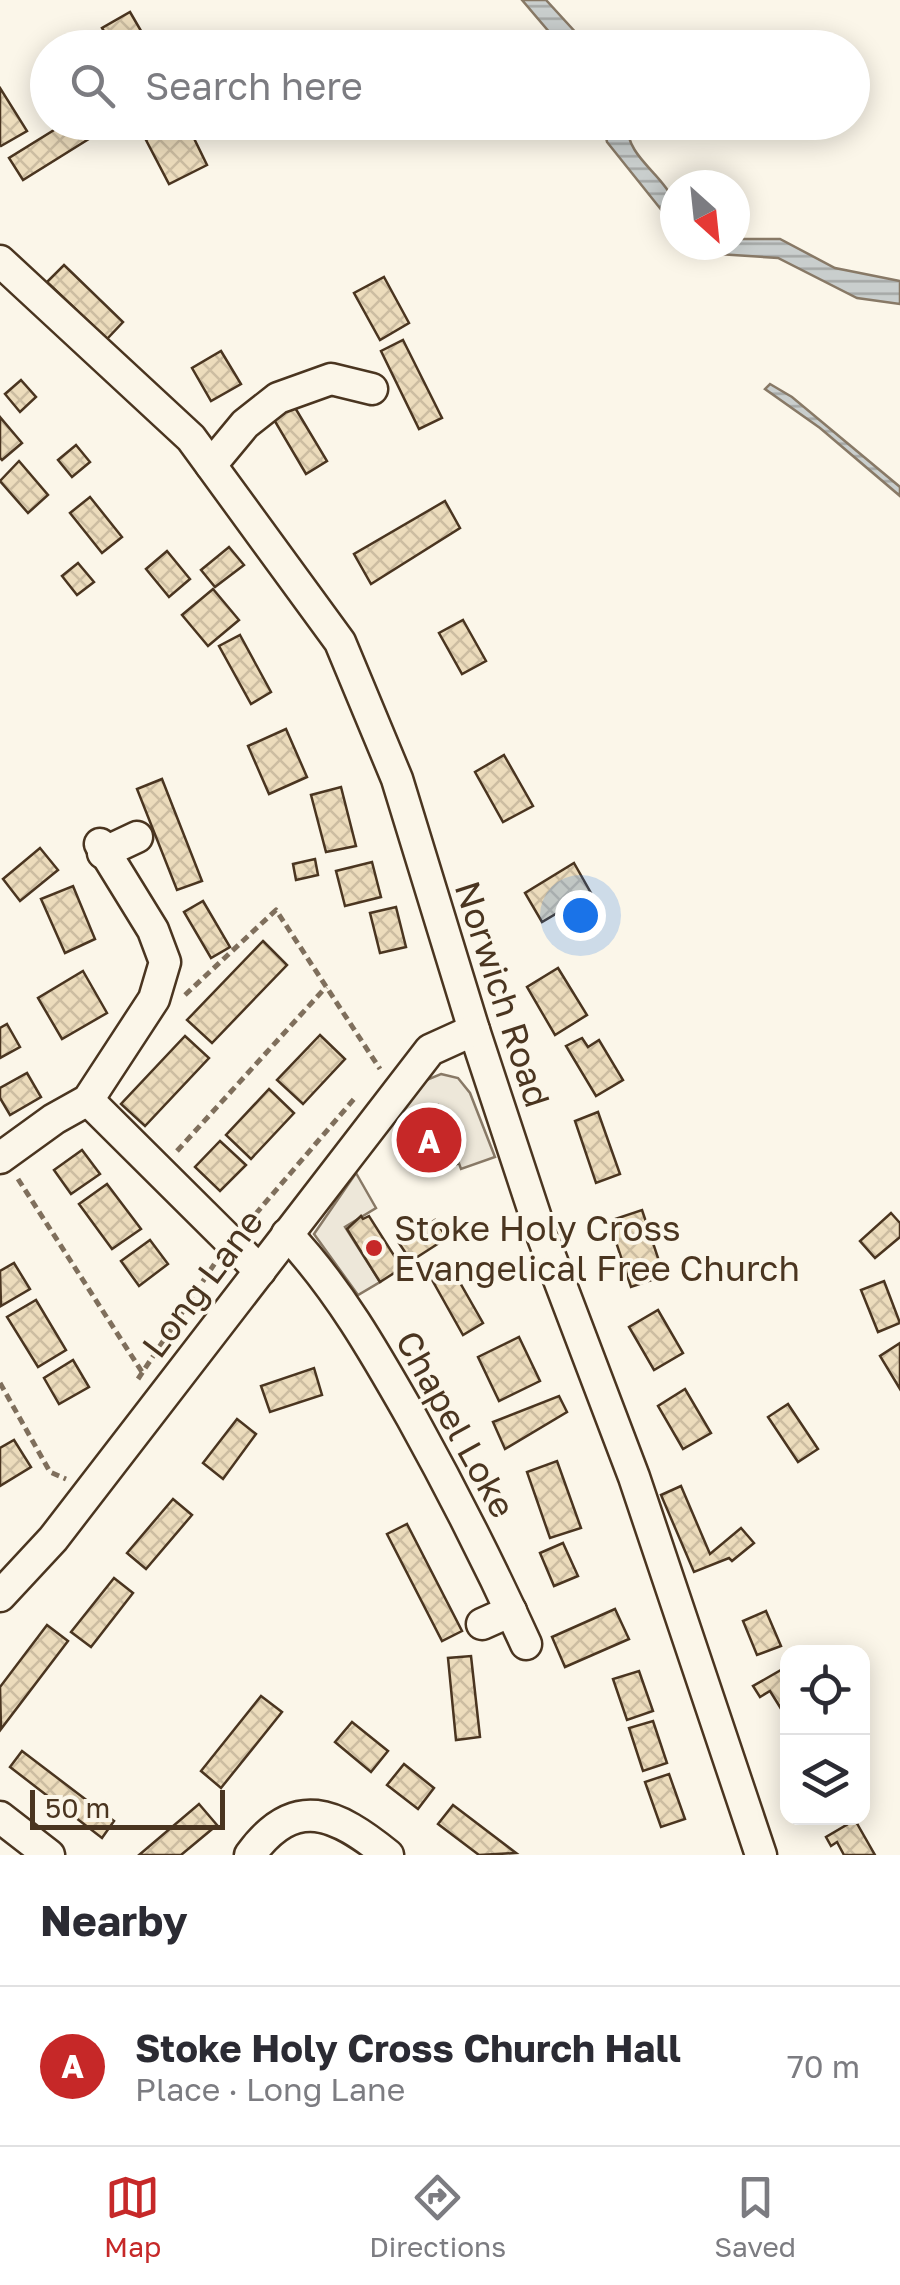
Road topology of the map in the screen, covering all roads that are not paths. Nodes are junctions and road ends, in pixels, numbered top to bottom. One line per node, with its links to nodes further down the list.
1 (0, 261): 3 (street, Norwich Road)
2 (372, 388): 3 (street)
3 (211, 465): 5 (street, Norwich Road)
4 (136, 837): 6 (street)
5 (474, 1030): 8 (street, Long Lane); 18 (street, Norwich Road)
6 (88, 1100): 7 (street); 9 (street)
7 (0, 1157)
8 (287, 1234): 9 (street, Long Lane); 11 (street, Chapel Loke)
9 (260, 1271): 10 (street, Long Lane)
10 (0, 1596)
11 (511, 1611): 12 (street); 13 (street, Chapel Loke)
12 (482, 1624)
13 (526, 1644)
14 (0, 1817): 15 (street)
15 (49, 1855)
16 (250, 1855): 17 (street)
17 (388, 1855)
18 (761, 1855)

